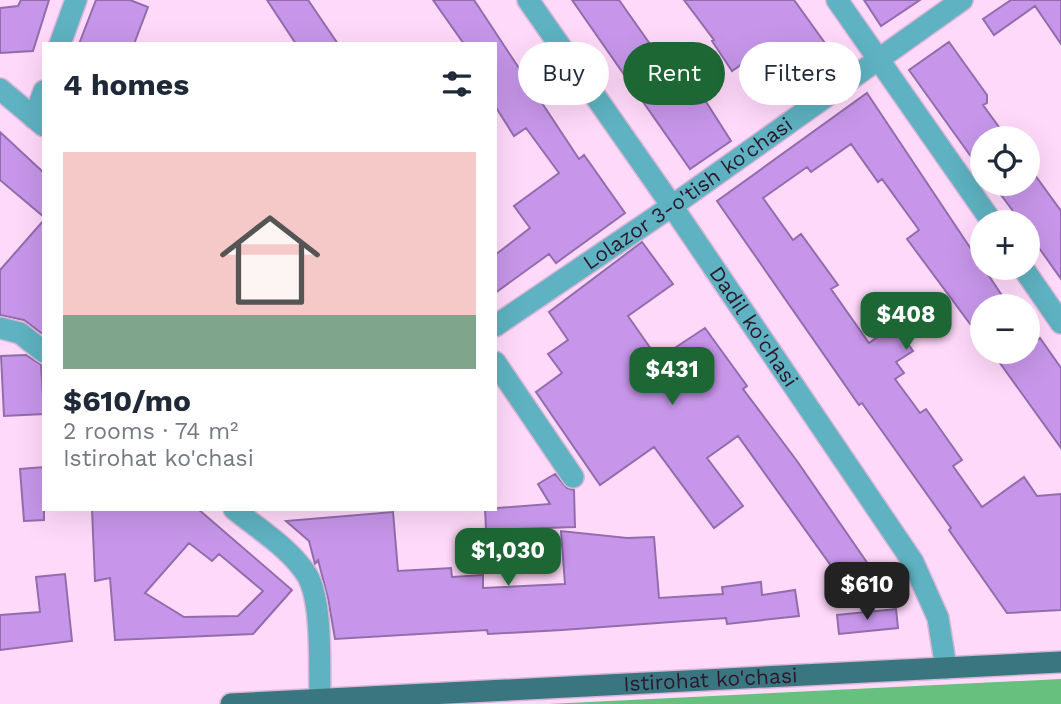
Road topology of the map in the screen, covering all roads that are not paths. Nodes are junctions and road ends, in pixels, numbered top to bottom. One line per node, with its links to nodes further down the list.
1 (76, 0): 5 (street)
2 (528, 0): 10 (street, Dadil ko'chasi)
3 (838, 0): 6 (street)
4 (962, 0): 6 (street, Lolazor 3-o'tish ko'chasi)
5 (61, 42)
6 (880, 60): 10 (street, Lolazor 3-o'tish ko'chasi); 11 (street)
7 (0, 89): 9 (street)
8 (42, 103): 9 (street)
9 (39, 122)
10 (672, 206): 14 (street, Lolazor 3-o'tish ko'chasi); 21 (street, Dadil ko'chasi)
11 (984, 210)
12 (1031, 280): 13 (street)
13 (1061, 323)
14 (497, 325)
15 (0, 328): 16 (street)
16 (42, 350)
17 (497, 365): 18 (street)
18 (573, 477)
19 (236, 511): 22 (street)
20 (1061, 662): 21 (main road, Istirohat ko'chasi)
21 (946, 668): 22 (main road, Istirohat ko'chasi)
22 (320, 699): 23 (main road, Istirohat ko'chasi)
23 (231, 704)

